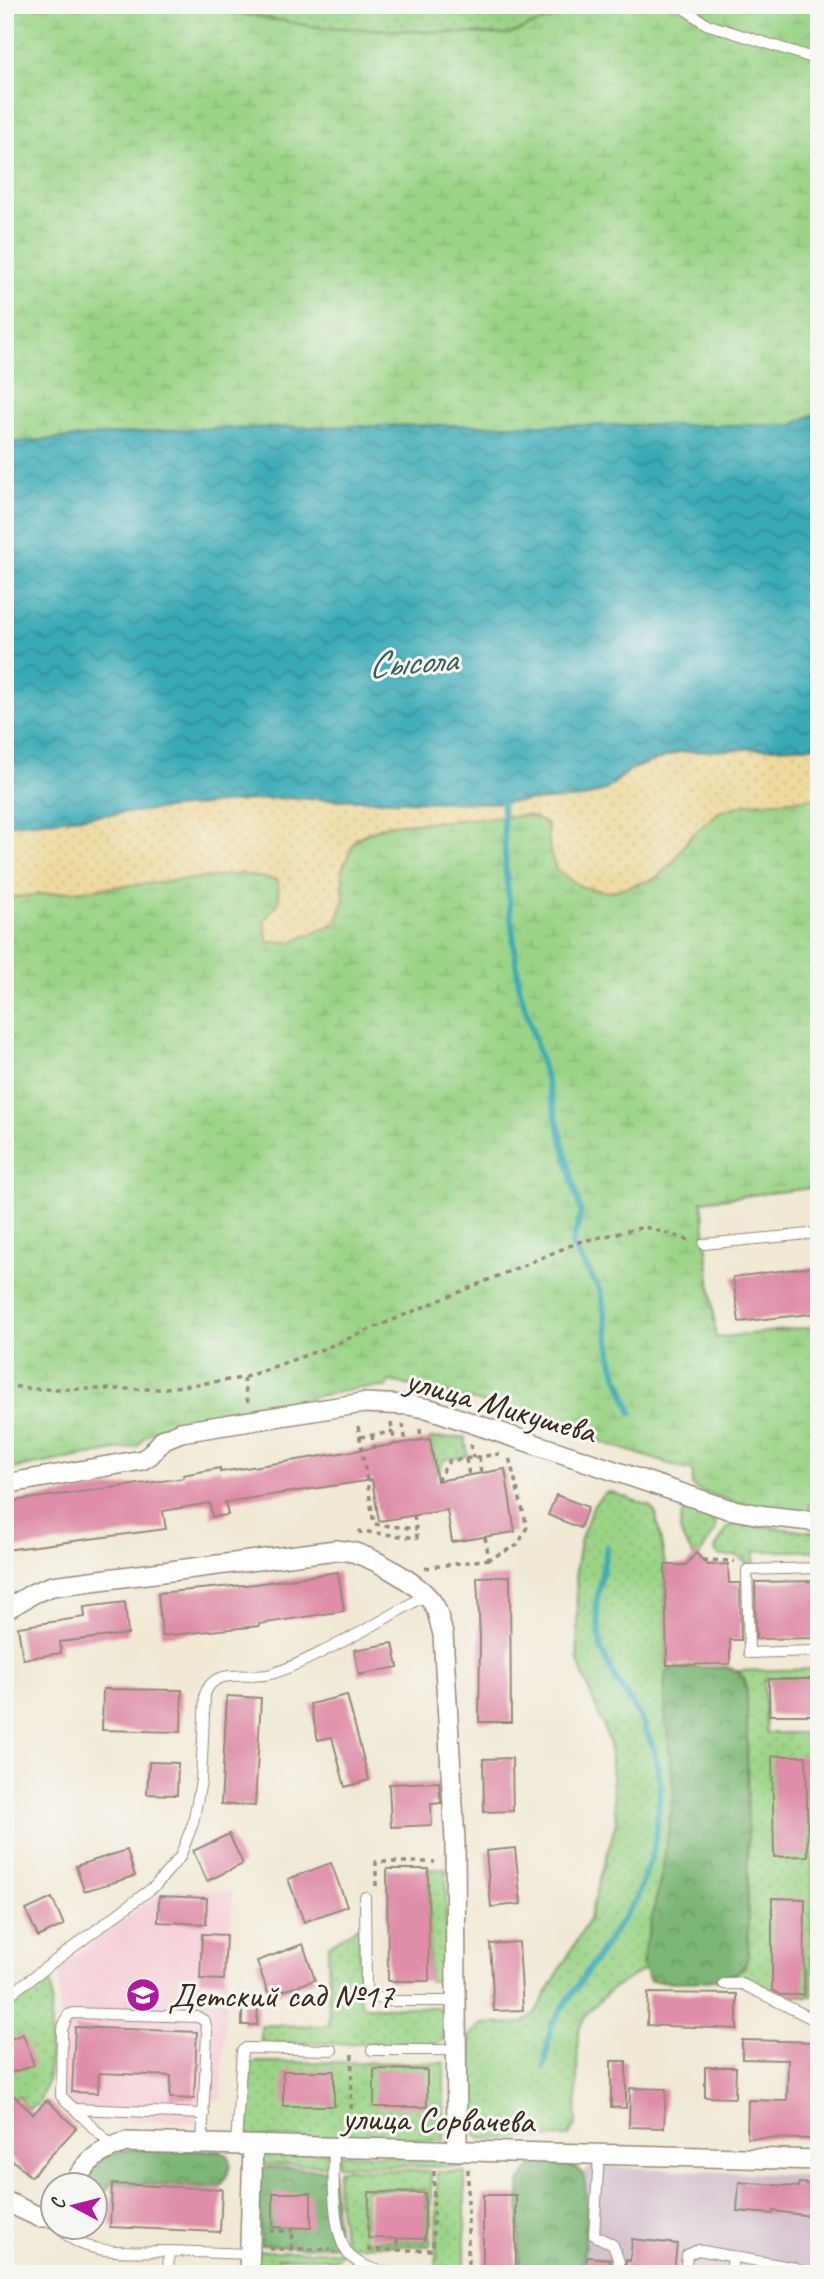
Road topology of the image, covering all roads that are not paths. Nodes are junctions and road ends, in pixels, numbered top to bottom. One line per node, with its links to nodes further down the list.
1 (679, 5): 2 (lane)
2 (819, 60)
3 (819, 1233): 4 (lane)
4 (704, 1244)
5 (5, 1484): 6 (street, улица Микушева)
6 (819, 1522)
7 (819, 1568): 10 (lane)
8 (425, 1595): 9 (street); 13 (lane); 14 (street)
9 (5, 1610)
10 (819, 1651)
11 (365, 1897): 14 (lane)
12 (724, 1984): 15 (lane)
13 (5, 1998)
14 (456, 2001): 18 (street)
15 (819, 2022)
16 (332, 2050): 22 (lane)
17 (372, 2050): 18 (lane)
18 (456, 2050): 25 (street)
19 (75, 2109): 20 (lane); 20 (lane); 23 (lane)
20 (204, 2114): 21 (lane)
21 (202, 2145): 22 (street, улица Сорвачева); 23 (street, улица Сорвачева)
22 (244, 2146): 24 (street, улица Сорвачева); 34 (street)
23 (113, 2147): 28 (street, улица Сорвачева)
24 (334, 2148): 25 (street, улица Сорвачева); 36 (lane)
25 (463, 2152): 26 (street, улица Сорвачева)
26 (599, 2155): 27 (street, улица Сорвачева); 37 (lane)
27 (819, 2160)
28 (82, 2170)
29 (5, 2201): 30 (street)
30 (38, 2217)
31 (74, 2240): 32 (lane)
32 (169, 2251): 34 (lane); 35 (lane)
33 (733, 2256): 38 (lane); 39 (lane); 40 (lane)
34 (250, 2259)
35 (168, 2274)
36 (401, 2274)
37 (618, 2274)
38 (685, 2274)
39 (731, 2274)
40 (804, 2274)

